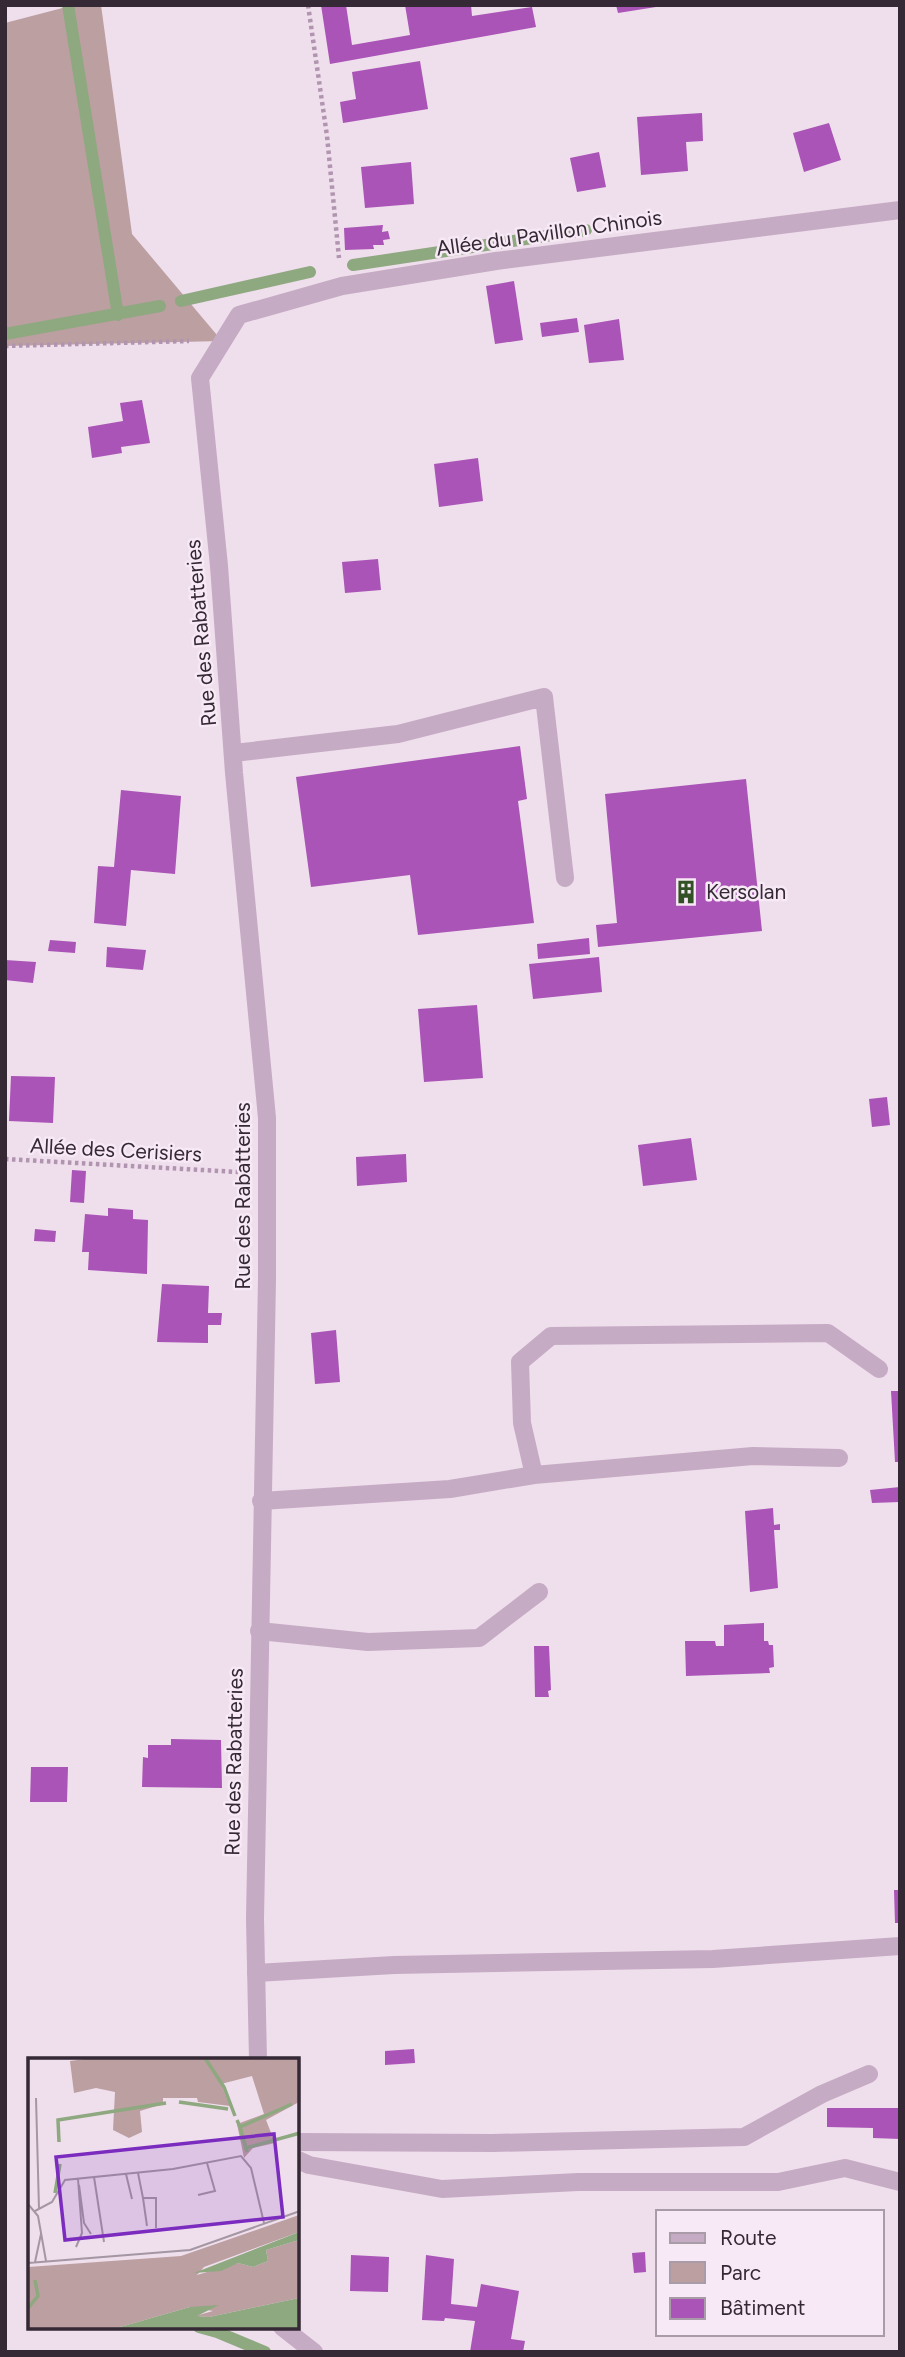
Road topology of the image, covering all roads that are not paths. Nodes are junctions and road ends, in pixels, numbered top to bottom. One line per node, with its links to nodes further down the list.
1 (900, 209): 2 (street, Allée du Pavillon Chinois)
2 (222, 341): 3 (street, Rue des Rabatteries)
3 (234, 753): 4 (street); 8 (street, Rue des Rabatteries)
4 (565, 878)
5 (879, 1369): 7 (street)
6 (839, 1458): 7 (street)
7 (534, 1475): 8 (street)
8 (261, 1501): 10 (street, Rue des Rabatteries)
9 (539, 1592): 10 (street)
10 (259, 1631): 12 (street, Rue des Rabatteries)
11 (900, 1946): 12 (street)
12 (256, 1973): 13 (street, Rue des Rabatteries)
13 (258, 2058)
14 (869, 2074): 15 (street)
15 (299, 2143)
16 (299, 2160): 17 (street)
17 (900, 2182)
18 (285, 2329): 19 (street)
19 (314, 2352)

